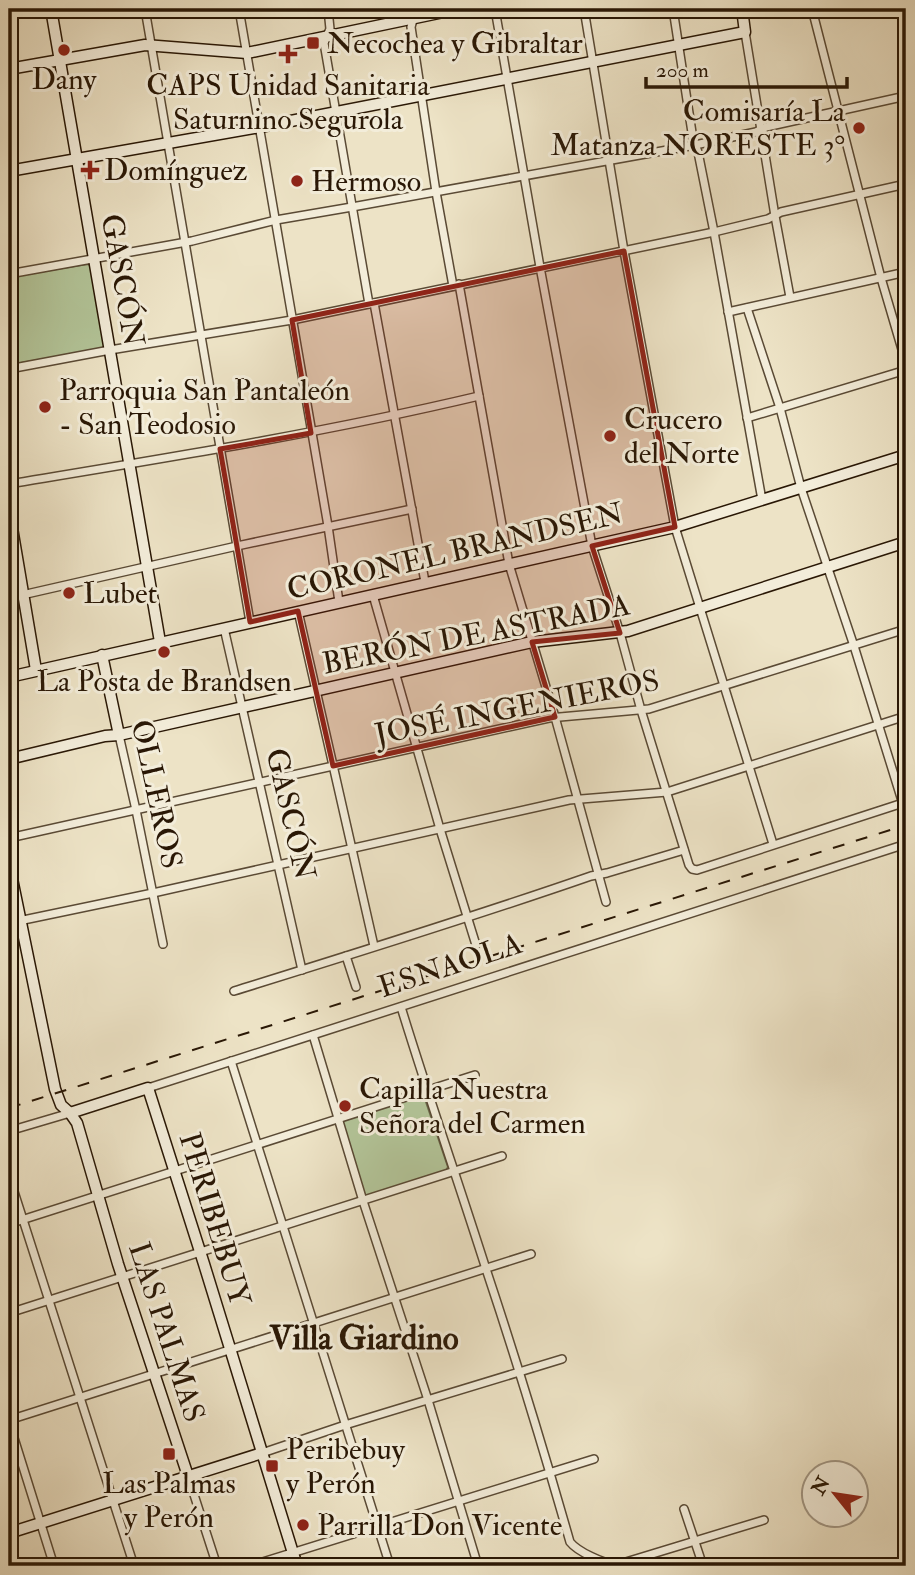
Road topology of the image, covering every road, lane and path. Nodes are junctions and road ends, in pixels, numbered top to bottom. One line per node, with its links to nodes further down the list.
1 (51, 9): 17 (street, GASCÓN)
2 (145, 9): 14 (street)
3 (239, 9): 16 (street)
4 (328, 9): 13 (street)
5 (458, 9): 11 (street)
6 (495, 9): 20 (street)
7 (584, 9): 18 (street)
8 (673, 9): 15 (street)
9 (742, 9): 12 (street)
10 (812, 9): 23 (street)
11 (415, 14): 13 (street); 21 (street)
12 (745, 32): 15 (street); 26 (street)
13 (327, 35): 16 (street); 24 (street)
14 (151, 44): 16 (street); 17 (street); 27 (street)
15 (679, 44): 18 (street); 28 (street)
16 (247, 53): 25 (street)
17 (60, 60): 19 (street); 29 (street, GASCÓN)
18 (593, 61): 20 (street); 30 (street)
19 (9, 69)
20 (508, 79): 21 (street); 32 (street)
21 (422, 95): 24 (street); 34 (street)
22 (906, 96): 23 (street)
23 (838, 110): 26 (street); 35 (street)
24 (337, 112): 25 (street); 36 (street)
25 (260, 127): 27 (street); 38 (street)
26 (761, 130): 28 (street); 37 (street)
27 (168, 143): 29 (street); 40 (street)
28 (695, 145): 30 (street); 39 (street)
29 (77, 159): 31 (street); 42 (street, GASCÓN)
30 (610, 160): 32 (street); 41 (street)
31 (9, 171)
32 (524, 176): 34 (street); 43 (street)
33 (906, 184): 35 (street)
34 (436, 192): 36 (street); 47 (street)
35 (860, 194): 37 (street); 46 (street)
36 (352, 208): 38 (street); 49 (street)
37 (775, 216): 39 (street); 48 (street)
38 (276, 220): 40 (street); 52 (street)
39 (713, 232): 41 (street); 51 (street)
40 (186, 242): 42 (street); 53 (street)
41 (624, 251): 43 (street); 72 (street)
42 (94, 258): 45 (street); 54 (street, GASCÓN)
43 (540, 267): 47 (street); 75 (street)
44 (906, 272): 46 (street)
45 (9, 274)
46 (881, 278): 48 (street); 55 (street)
47 (456, 285): 49 (street); 58 (street)
48 (790, 297): 50 (street)
49 (372, 303): 52 (street); 60 (street)
50 (747, 308): 51 (street); 59 (street)
51 (728, 312): 61 (street)
52 (292, 320): 53 (street); 62 (street)
53 (201, 335): 54 (street); 63 (street)
54 (110, 350): 56 (street); 65 (street, GASCÓN)
55 (906, 363)
56 (9, 369)
57 (906, 370): 59 (street)
58 (478, 396): 60 (street); 76 (street)
59 (779, 408): 61 (street); 67 (street)
60 (396, 416): 62 (street); 69 (street)
61 (747, 418): 68 (street)
62 (311, 433): 63 (street); 71 (street)
63 (220, 449): 65 (street); 74 (street)
64 (906, 455): 67 (street, CORONEL BRANDSEN)
65 (129, 464): 66 (street); 77 (street, GASCÓN)
66 (9, 484)
67 (802, 488): 68 (street, CORONEL BRANDSEN); 78 (street)
68 (762, 500): 72 (street, CORONEL BRANDSEN)
69 (412, 509): 71 (street); 79 (street)
70 (9, 510): 80 (street)
71 (328, 526): 74 (street); 83 (street)
72 (675, 527): 75 (street, CORONEL BRANDSEN); 84 (street)
73 (906, 542): 78 (street, BERÓN DE ASTRADA)
74 (237, 546): 77 (street); 86 (street)
75 (592, 546): 76 (street, CORONEL BRANDSEN); 89 (street)
76 (509, 564): 79 (street, CORONEL BRANDSEN); 91 (street)
77 (146, 568): 80 (street); 90 (street, GASCÓN)
78 (828, 568): 84 (street, BERÓN DE ASTRADA); 92 (street)
79 (425, 582): 81 (street, CORONEL BRANDSEN)
80 (23, 595): 82 (street); 94 (street)
81 (373, 595): 83 (street, CORONEL BRANDSEN); 95 (street)
82 (9, 598)
83 (339, 602): 85 (street, CORONEL BRANDSEN)
84 (701, 608): 89 (street, BERÓN DE ASTRADA); 97 (street)
85 (298, 611): 86 (street, CORONEL BRANDSEN); 98 (street)
86 (250, 622): 87 (street, CORONEL BRANDSEN)
87 (224, 628): 90 (street, CORONEL BRANDSEN); 99 (street, GASCÓN)
88 (906, 629): 92 (street, JOSÉ INGENIEROS)
89 (620, 633): 91 (street, BERÓN DE ASTRADA); 100 (street)
90 (160, 642): 93 (street, CORONEL BRANDSEN)
91 (532, 642): 95 (street, BERÓN DE ASTRADA); 102 (street)
92 (854, 646): 97 (street, JOSÉ INGENIEROS); 103 (street)
93 (102, 655): 94 (street, CORONEL BRANDSEN); 104 (street, OLLEROS)
94 (36, 670): 96 (street, CORONEL BRANDSEN)
95 (396, 673): 98 (street, BERÓN DE ASTRADA); 105 (street)
96 (9, 677)
97 (724, 687): 100 (street, JOSÉ INGENIEROS); 108 (street)
98 (317, 691): 99 (street, BERÓN DE ASTRADA); 107 (street)
99 (242, 708): 104 (street, BERÓN DE ASTRADA); 109 (street, GASCÓN)
100 (642, 710): 102 (street, JOSÉ INGENIEROS); 110 (street)
101 (906, 716): 103 (street)
102 (555, 718): 105 (street, JOSÉ INGENIEROS); 111 (street)
103 (879, 724): 108 (street); 112 (street)
104 (119, 735): 106 (street, BERÓN DE ASTRADA); 113 (street, OLLEROS)
105 (418, 748): 107 (street, JOSÉ INGENIEROS); 114 (street)
106 (9, 759)
107 (333, 766): 109 (street, JOSÉ INGENIEROS); 118 (street)
108 (749, 766): 110 (street); 117 (street)
109 (259, 784): 113 (street, JOSÉ INGENIEROS); 121 (street, GASCÓN)
110 (667, 792): 111 (street); 119 (street)
111 (577, 799): 114 (street); 122 (street)
112 (904, 803): 117 (street)
113 (136, 810): 115 (street, JOSÉ INGENIEROS); 123 (street, OLLEROS)
114 (440, 829): 118 (street); 125 (street)
115 (9, 838)
116 (906, 844): 135 (street, ESNAOLA)
117 (773, 845): 119 (street)
118 (353, 849): 121 (street); 130 (street)
119 (684, 850): 122 (street)
120 (9, 864): 126 (street)
121 (278, 866): 123 (street); 132 (street, GASCÓN)
122 (599, 875): 124 (street); 125 (street)
123 (153, 894): 126 (street); 128 (street, OLLEROS)
124 (606, 902)
125 (467, 919): 129 (street); 130 (street)
126 (21, 920): 127 (street); 141 (street)
127 (9, 923)
128 (163, 944)
129 (476, 945)
130 (374, 946): 131 (street)
131 (346, 956): 132 (street); 133 (street)
132 (302, 970): 134 (street)
133 (356, 987)
134 (234, 991)
135 (401, 1007): 136 (street, ESNAOLA); 140 (street)
136 (313, 1035): 137 (street, ESNAOLA); 142 (street)
137 (232, 1061): 139 (street, ESNAOLA); 144 (street)
138 (475, 1075): 140 (street)
139 (148, 1087): 141 (street, ESNAOLA); 146 (street, PERIBEBUY)
140 (426, 1091): 142 (street); 147 (street)
141 (70, 1113): 143 (street, ESNAOLA); 149 (street, LAS PALMAS)
142 (338, 1120): 144 (street); 150 (street)
143 (9, 1131)
144 (258, 1146): 146 (street); 153 (street)
145 (502, 1156): 147 (street)
146 (175, 1171): 149 (street); 154 (street, PERIBEBUY)
147 (454, 1172): 150 (street); 156 (street)
148 (9, 1176): 151 (street)
149 (98, 1195): 151 (street); 157 (street, LAS PALMAS)
150 (363, 1201): 153 (street); 158 (street)
151 (22, 1220): 152 (street); 159 (street)
152 (9, 1224)
153 (283, 1226): 154 (street); 161 (street)
154 (200, 1253): 157 (street); 162 (street, PERIBEBUY)
155 (531, 1254): 156 (street)
156 (486, 1269): 158 (street); 164 (street)
157 (123, 1277): 159 (street); 165 (street, LAS PALMAS)
158 (394, 1298): 161 (street); 167 (street)
159 (49, 1300): 160 (street); 166 (street)
160 (9, 1313)
161 (314, 1323): 162 (street); 169 (street)
162 (230, 1349): 165 (street); 170 (street, PERIBEBUY)
163 (562, 1359): 164 (street)
164 (519, 1373): 167 (street); 172 (street)
165 (155, 1374): 166 (street); 173 (street, LAS PALMAS)
166 (80, 1398): 168 (street); 174 (street)
167 (428, 1400): 169 (street); 175 (street)
168 (9, 1421): 178 (street)
169 (345, 1425): 170 (street); 179 (street)
170 (262, 1453): 173 (street); 182 (street, PERIBEBUY)
171 (594, 1459): 172 (street)
172 (550, 1473): 175 (street); 181 (street)
173 (188, 1476): 174 (street); 185 (street, LAS PALMAS)
174 (113, 1500): 178 (street); 184 (street)
175 (459, 1501): 179 (street); 189 (street)
176 (684, 1509): 181 (street)
177 (764, 1520): 181 (street)
178 (40, 1523): 180 (street); 183 (street)
179 (377, 1526): 182 (street); 188 (street)
180 (9, 1533)
181 (695, 1542): 190 (street)
182 (292, 1553): 186 (street); 187 (street, PERIBEBUY)
183 (54, 1566)
184 (134, 1566)
185 (217, 1566)
186 (250, 1566)
187 (297, 1566)
188 (390, 1566)
189 (478, 1566)
190 (703, 1566)

